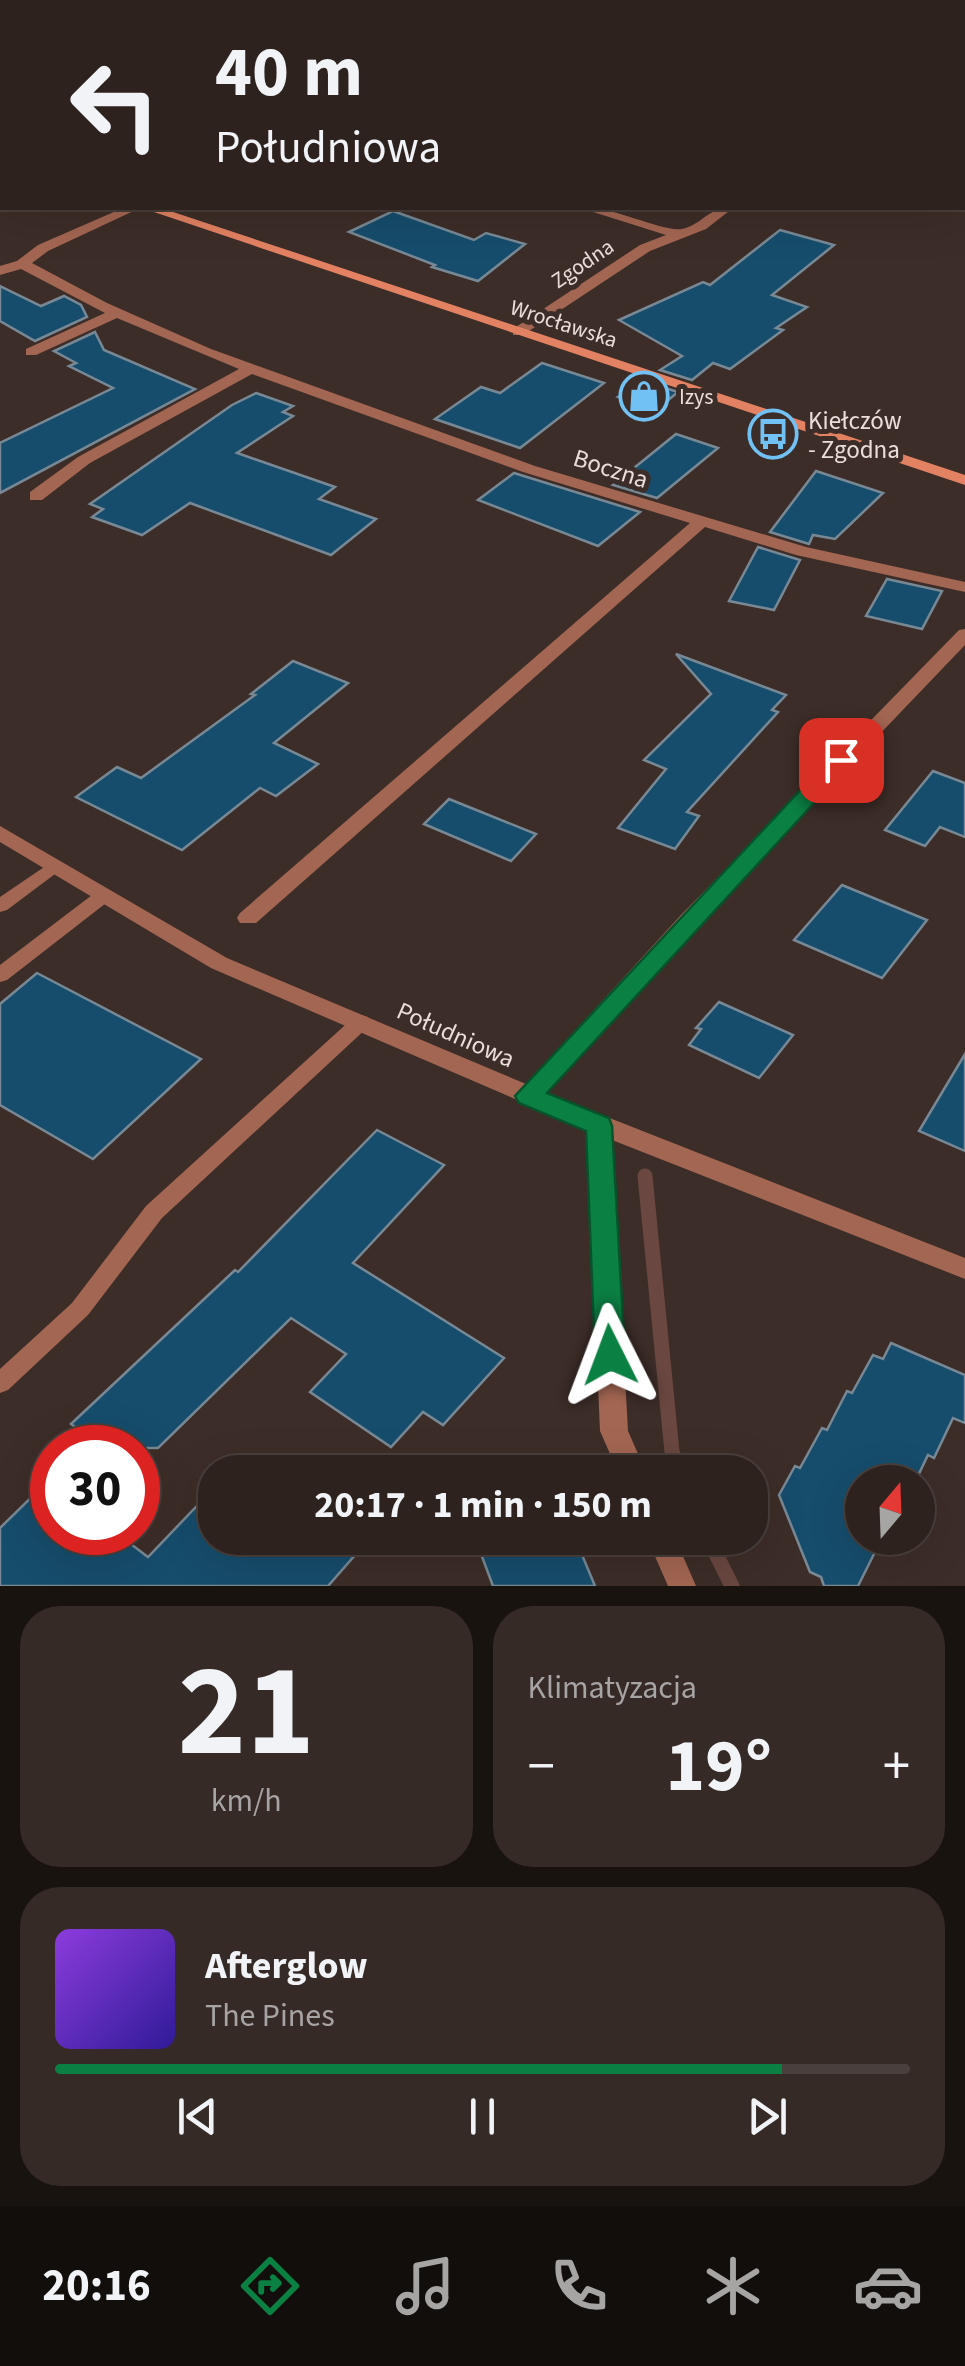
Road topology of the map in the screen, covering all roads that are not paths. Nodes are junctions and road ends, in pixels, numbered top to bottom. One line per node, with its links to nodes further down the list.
1 (128, 210): 6 (street)
2 (155, 210): 9 (street, Wrocławska)
3 (601, 210): 5 (street)
4 (723, 210): 5 (street, Zgodna)
5 (678, 234): 9 (street, Zgodna)
6 (22, 264): 7 (street); 8 (street, Boczna)
7 (0, 271)
8 (116, 313): 10 (street); 11 (street, Boczna)
9 (518, 332): 12 (street, Wrocławska)
10 (31, 352)
11 (250, 369): 13 (street); 14 (street, Boczna)
12 (965, 480)
13 (36, 496)
14 (700, 523): 15 (street, Boczna); 21 (street)
15 (965, 587)
16 (965, 634): 24 (street)
17 (0, 833): 18 (street, Południowa)
18 (54, 866): 19 (street, Południowa); 20 (lane)
19 (104, 896): 22 (lane); 23 (street, Południowa)
20 (0, 906)
21 (248, 918)
22 (0, 974)
23 (360, 1022): 24 (street, Południowa); 27 (lane)
24 (529, 1096): 25 (street, Południowa)
25 (599, 1126): 26 (street, Południowa); 28 (street)
26 (965, 1270)
27 (0, 1383)
28 (625, 1455)
29 (668, 1555): 30 (street)
30 (682, 1586)

